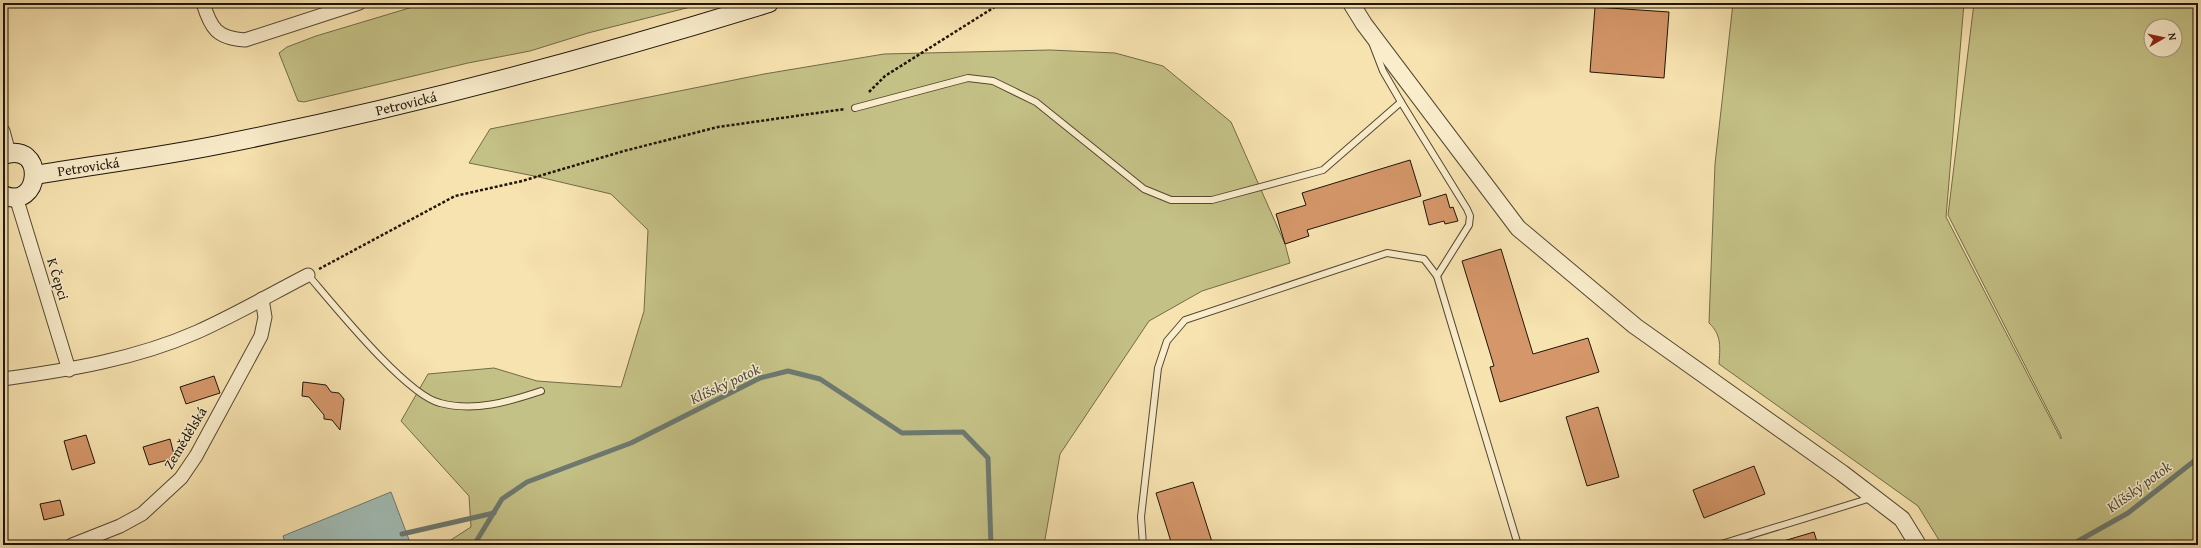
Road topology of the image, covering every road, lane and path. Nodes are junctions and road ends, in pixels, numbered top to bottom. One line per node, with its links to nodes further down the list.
1 (203, 3): 2 (street)
2 (359, 3)
3 (769, 3): 11 (main road, Petrovická)
4 (1001, 3): 8 (path)
5 (1351, 3): 6 (street)
6 (1364, 24): 7 (lane); 19 (street)
7 (1401, 102): 8 (lane); 14 (lane)
8 (855, 108): 13 (path)
9 (3, 130): 10 (street)
10 (6, 154): 11 (main road)
11 (35, 175): 12 (main road)
12 (10, 196): 16 (street, K Čepci)
13 (308, 275): 15 (street); 18 (lane)
14 (1437, 276): 21 (lane); 22 (lane)
15 (262, 299): 16 (street); 20 (street, Zemědělská)
16 (69, 370): 17 (street)
17 (3, 379)
18 (541, 391)
19 (1873, 497): 23 (lane); 24 (street)
20 (72, 545)
21 (1143, 545)
22 (1518, 545)
23 (1718, 545)
24 (1918, 545)

